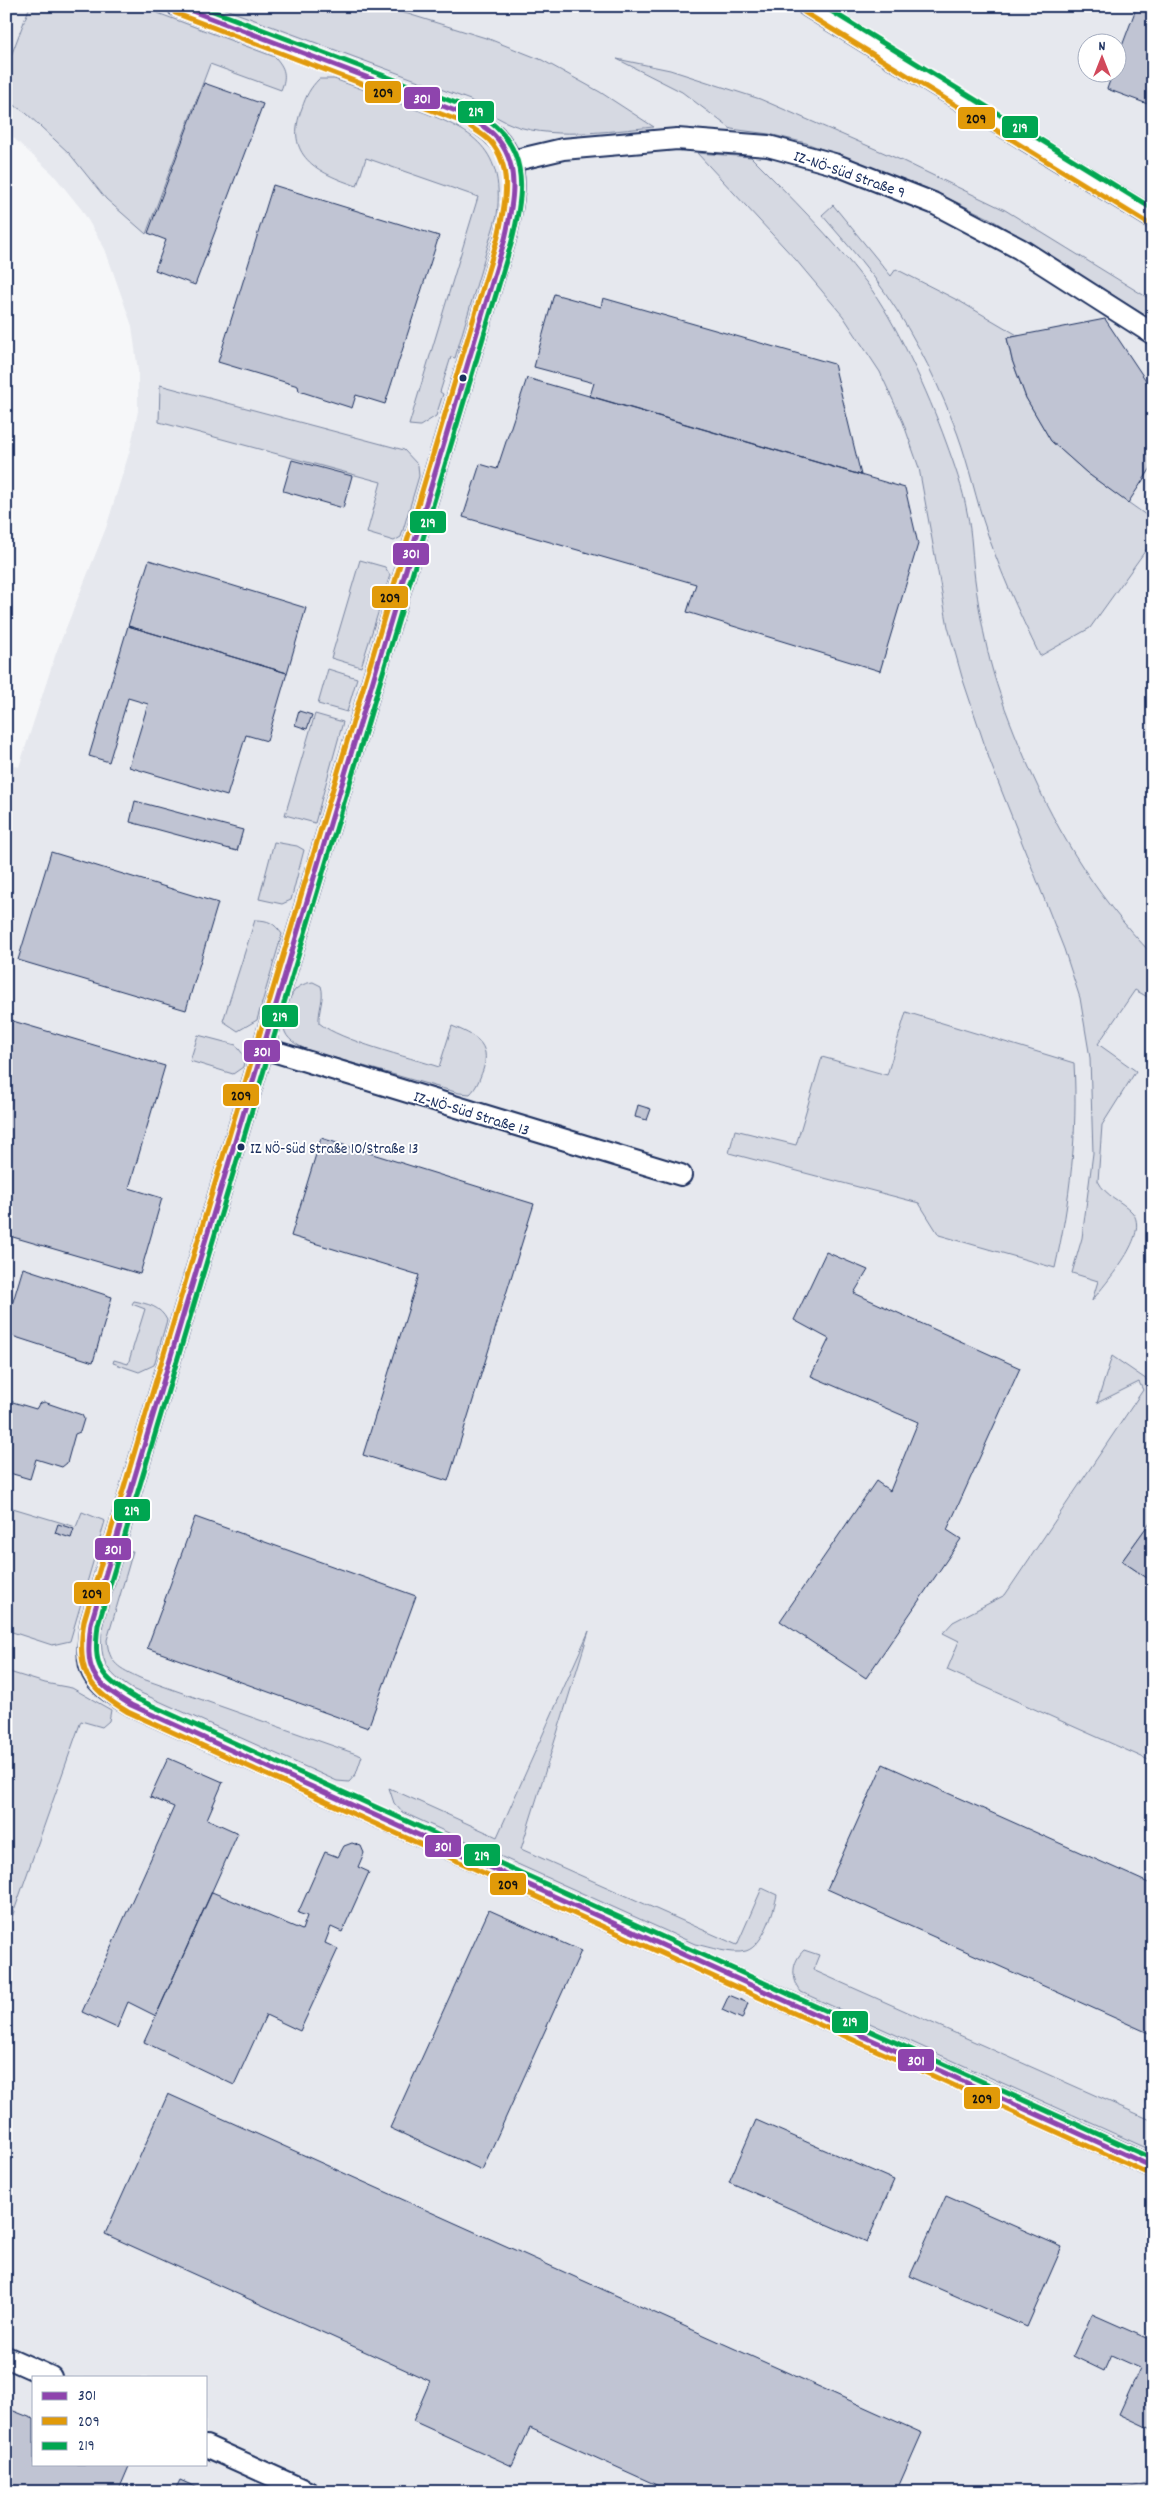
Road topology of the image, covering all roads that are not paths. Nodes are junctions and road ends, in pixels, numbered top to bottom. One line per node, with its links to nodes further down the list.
1 (178, 6): 3 (street)
2 (808, 6): 4 (street)
3 (512, 162): 5 (street, IZ-NÖ-Süd Straße 9); 6 (street)
4 (1153, 218)
5 (1153, 334)
6 (263, 1048): 7 (street, IZ-NÖ-Süd Straße 13); 8 (street)
7 (681, 1175)
8 (1153, 2167)
9 (6, 2357): 10 (street)
10 (49, 2376)
11 (208, 2447): 12 (street)
12 (308, 2492)

